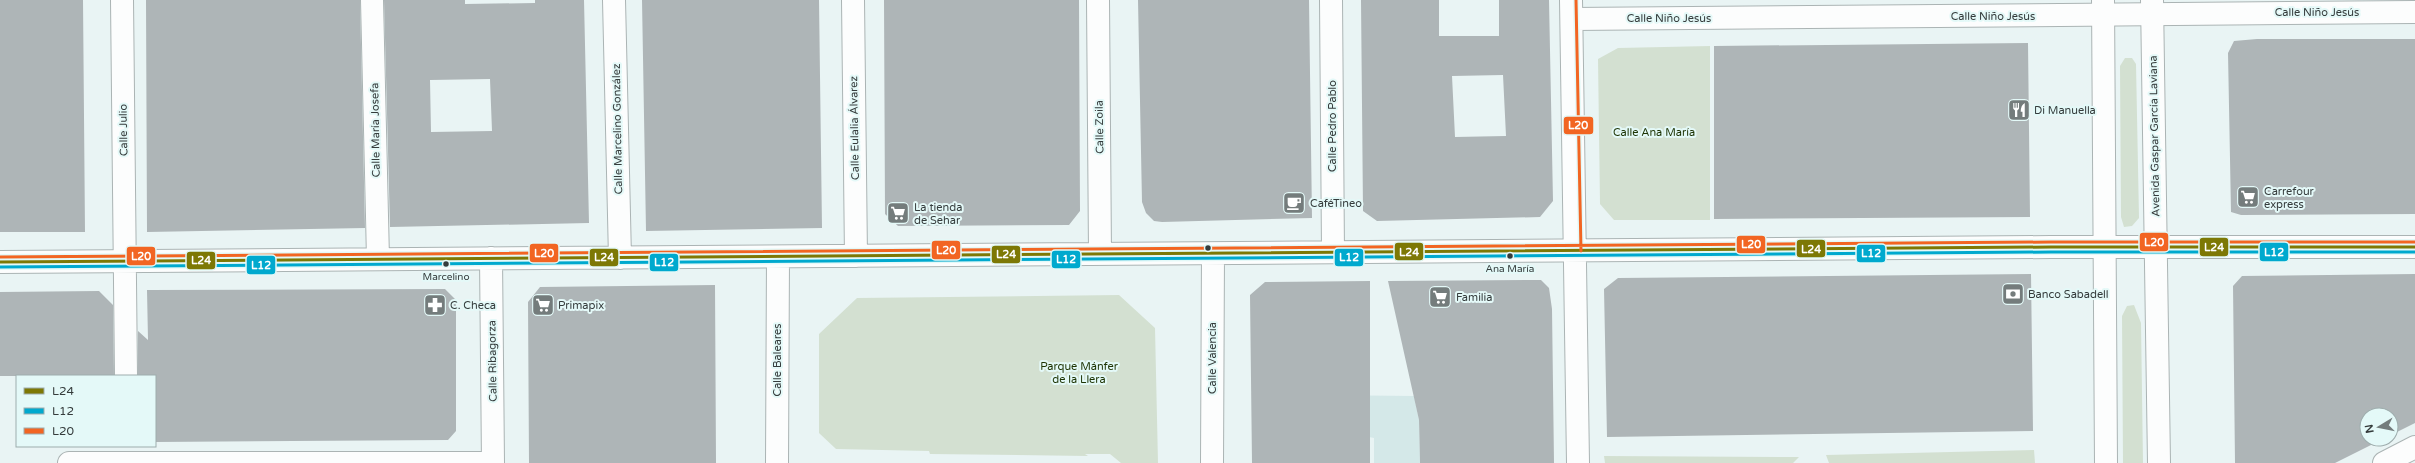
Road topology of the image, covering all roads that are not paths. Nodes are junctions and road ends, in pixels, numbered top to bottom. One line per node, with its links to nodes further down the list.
1 (122, 0): 24 (street, Calle Julio)
2 (372, 0): 23 (street, Calle María Josefa)
3 (614, 0): 22 (street, Calle Marcelino González)
4 (853, 0): 19 (street, Calle Eulalia Álvarez)
5 (1098, 0): 17 (street, Calle Zoila)
6 (1331, 0): 16 (street, Calle Pedro Pablo)
7 (2103, 8): 8 (street, Calle Niño Jesús); 9 (street, Calle Niño Jesús); 12 (street)
8 (2152, 8): 11 (street, Calle Niño Jesús); 13 (street, Avenida Gaspar García Laviana)
9 (1838, 9): 10 (street, Calle Niño Jesús)
10 (1572, 10): 15 (street)
11 (2415, 12)
12 (2105, 247): 13 (street); 15 (street); 34 (street)
13 (2156, 247): 14 (street); 35 (street, Avenida Gaspar García Laviana)
14 (2415, 247)
15 (1576, 251): 16 (street); 33 (street)
16 (1333, 252): 18 (street)
17 (1100, 254): 18 (street); 19 (street)
18 (1213, 254): 32 (street, Calle Valencia)
19 (856, 256): 20 (street)
20 (778, 257): 22 (street); 31 (street, Calle Baleares)
21 (491, 258): 22 (street); 23 (street); 30 (street, Calle Ribagorza)
22 (620, 258)
23 (378, 259): 24 (street)
24 (125, 260): 25 (street); 26 (street, Calle Julio)
25 (0, 262)
26 (126, 375)
27 (2415, 446): 36 (street)
28 (125, 457): 29 (street); 30 (street)
29 (69, 463)
30 (493, 463)
31 (777, 463)
32 (1212, 463)
33 (1578, 463)
34 (2106, 463)
35 (2159, 463)
36 (2384, 463)

